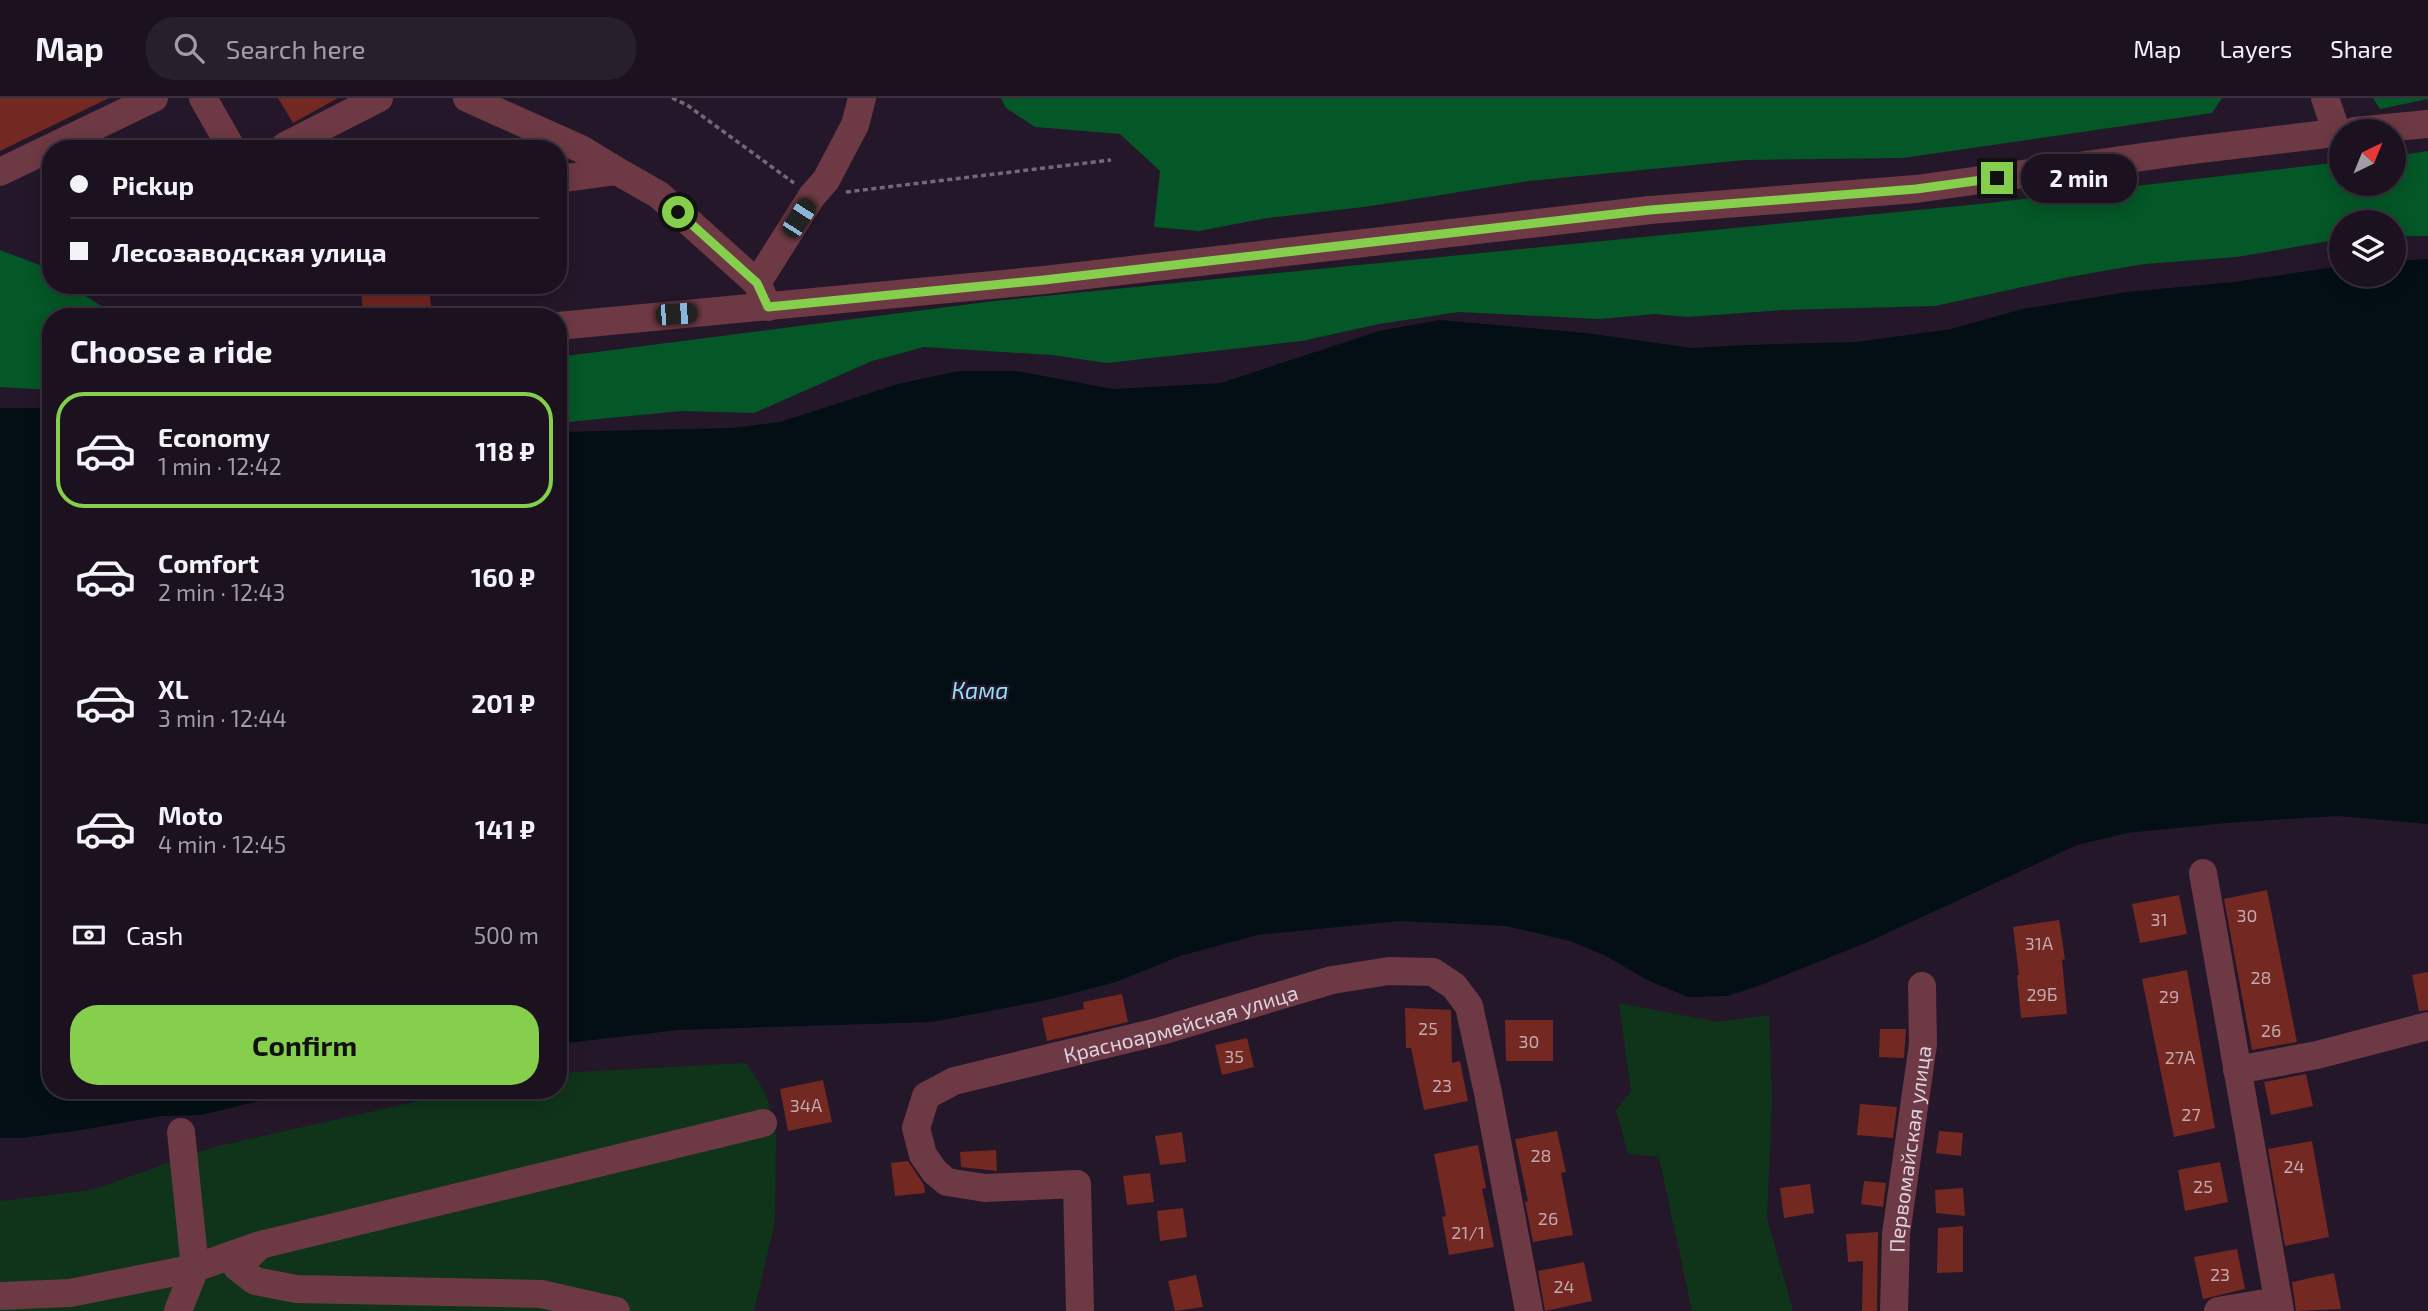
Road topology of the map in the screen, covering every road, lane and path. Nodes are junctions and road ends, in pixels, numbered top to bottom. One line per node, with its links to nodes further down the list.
1 (154, 98): 12 (street)
2 (203, 98): 13 (street)
3 (379, 98): 14 (street)
4 (467, 98): 15 (street)
5 (672, 98): 22 (path)
6 (862, 98): 22 (street)
7 (2325, 98): 8 (street)
8 (2337, 119)
9 (2428, 124): 10 (street)
10 (2406, 126)
11 (2329, 134): 23 (street)
12 (67, 140)
13 (227, 140)
14 (297, 140)
15 (560, 140)
16 (567, 143): 19 (street)
17 (42, 152): 20 (street)
18 (1111, 160): 22 (path)
19 (617, 171): 21 (street); 23 (street)
20 (0, 172)
21 (567, 178)
22 (812, 196): 23 (street)
23 (762, 295): 24 (street)
24 (567, 326)
25 (2203, 873): 28 (street)
26 (1922, 986): 39 (street, Первомайская улица)
27 (2428, 1026): 28 (street)
28 (2237, 1070): 34 (street)
29 (763, 1124): 31 (street)
30 (181, 1132): 32 (street)
31 (260, 1245): 32 (street); 36 (street)
32 (195, 1268): 33 (street); 35 (street)
33 (0, 1296)
34 (2278, 1306): 40 (street)
35 (178, 1311)
36 (616, 1311)
37 (1080, 1311): 38 (street, Красноармейская улица)
38 (1529, 1311)
39 (1894, 1311)
40 (2218, 1311)

